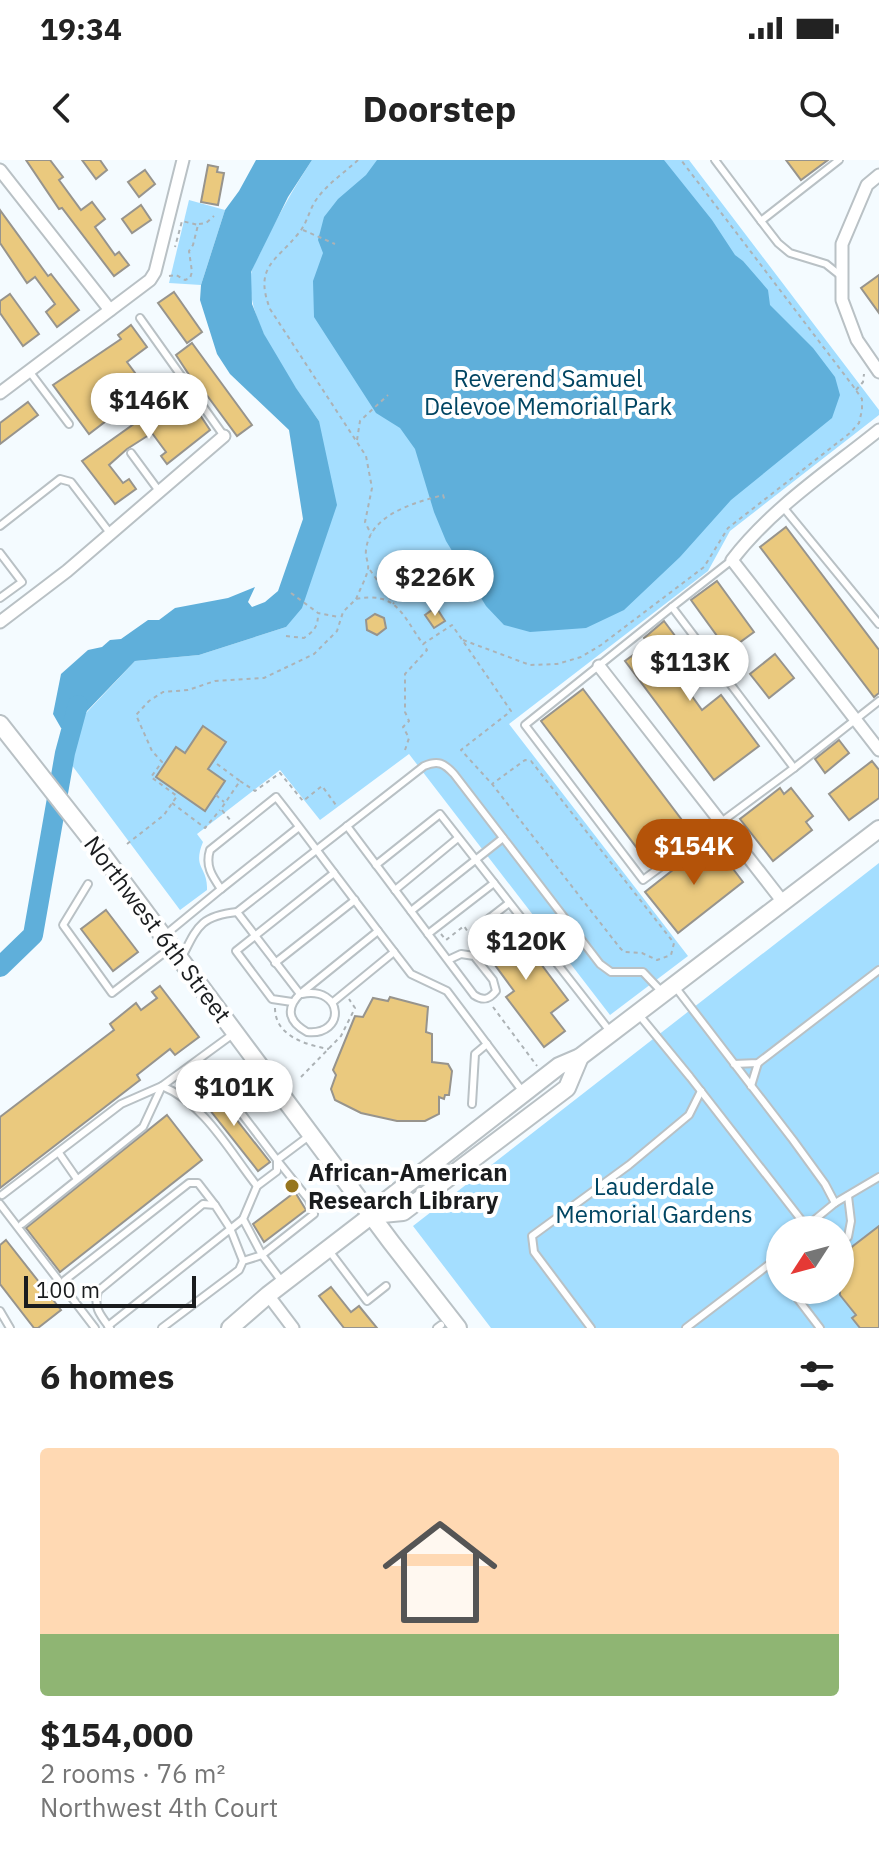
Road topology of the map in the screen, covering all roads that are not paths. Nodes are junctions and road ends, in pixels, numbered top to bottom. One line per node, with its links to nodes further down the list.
1 (183, 160): 8 (street)
2 (715, 160): 6 (lane)
3 (839, 160): 6 (lane)
4 (0, 170): 8 (street)
5 (879, 175): 7 (street)
6 (761, 221): 7 (lane)
7 (842, 276): 11 (street)
8 (110, 310): 10 (street)
9 (140, 318): 15 (lane)
10 (29, 371): 12 (street); 13 (lane)
11 (879, 372)
12 (0, 393)
13 (69, 424)
14 (879, 430): 18 (street)
15 (224, 436): 17 (street)
16 (131, 453): 17 (lane)
17 (159, 491): 20 (street)
18 (783, 507): 22 (street); 26 (lane)
19 (0, 526): 20 (lane)
20 (111, 533): 25 (street)
21 (0, 553): 23 (lane)
22 (732, 560): 24 (lane); 29 (street)
23 (0, 598)
24 (672, 607): 27 (lane); 32 (lane)
25 (0, 622)
26 (879, 624)
27 (599, 666): 33 (street); 33 (lane)
28 (879, 701): 29 (lane)
29 (855, 720): 31 (street); 32 (lane)
30 (0, 724): 56 (street, Northwest 6th Street)
31 (878, 748)
32 (794, 768): 33 (lane)
33 (720, 822): 48 (street)
34 (347, 826): 38 (lane); 39 (lane); 41 (lane)
35 (299, 827): 39 (lane); 45 (lane); 45 (lane)
36 (879, 829): 48 (street)
37 (458, 838): 40 (lane); 41 (lane); 46 (lane)
38 (503, 838): 40 (lane); 61 (lane)
39 (317, 850): 42 (lane); 51 (lane)
40 (475, 859): 43 (lane); 50 (lane)
41 (376, 865): 46 (lane)
42 (334, 873): 47 (lane); 55 (lane)
43 (494, 883): 49 (lane); 54 (lane)
44 (88, 884): 56 (lane)
45 (221, 889): 56 (lane)
46 (395, 890): 50 (lane)
47 (355, 900): 53 (lane); 59 (lane)
48 (783, 902): 61 (street)
49 (509, 903): 52 (lane); 67 (lane)
50 (411, 911): 54 (lane)
51 (237, 912): 55 (lane); 56 (lane)
52 (482, 924)
53 (378, 931): 57 (lane); 62 (lane)
54 (428, 934): 58 (lane)
55 (256, 937): 59 (lane); 63 (lane)
56 (172, 948): 66 (street, Northwest 6th Street)
57 (394, 952): 64 (lane); 68 (lane)
58 (448, 960): 58 (lane)
59 (275, 963): 62 (lane)
60 (879, 970): 70 (lane)
61 (668, 990): 65 (street); 71 (lane)
62 (300, 994): 63 (lane); 64 (lane)
63 (292, 1002): 64 (lane)
64 (333, 1002)
65 (637, 1013): 67 (street); 75 (lane)
66 (235, 1032): 73 (lane); 78 (street, Northwest 6th Street)
67 (611, 1033): 69 (street)
68 (487, 1044): 76 (lane); 77 (lane)
69 (580, 1057): 76 (street); 89 (street)
70 (758, 1063): 71 (lane); 74 (lane)
71 (734, 1064): 74 (lane)
72 (210, 1072): 80 (lane)
73 (162, 1086): 79 (lane); 82 (lane); 83 (lane)
74 (751, 1086): 86 (lane)
75 (701, 1091): 90 (lane); 113 (lane)
76 (524, 1094): 89 (street)
77 (472, 1104)
78 (312, 1134): 80 (lane); 89 (street, Northwest 6th Street)
79 (59, 1153): 82 (lane); 84 (lane)
80 (277, 1160): 83 (lane); 97 (lane)
81 (879, 1177): 85 (lane)
82 (77, 1179): 94 (lane)
83 (257, 1186): 93 (lane)
84 (2, 1195)
85 (848, 1196): 86 (lane); 92 (lane)
86 (835, 1203): 91 (lane)
87 (0, 1204): 108 (lane)
88 (215, 1205): 95 (lane); 100 (lane); 106 (lane)
89 (372, 1215): 96 (street); 112 (street, Northwest 6th Street)
90 (795, 1216)
91 (819, 1216)
92 (850, 1216)
93 (243, 1219): 95 (lane); 97 (lane)
94 (22, 1224)
95 (230, 1228): 98 (lane); 106 (lane)
96 (327, 1249): 101 (street); 102 (lane)
97 (262, 1255): 98 (lane); 101 (lane)
98 (243, 1261): 109 (lane)
99 (766, 1267): 114 (lane)
100 (65, 1280)
101 (283, 1283): 103 (street)
102 (386, 1286)
103 (268, 1295): 110 (street); 111 (street)
104 (802, 1304): 115 (lane)
105 (0, 1311): 107 (lane)
106 (109, 1327)
107 (10, 1328)
108 (95, 1328)
109 (162, 1328)
110 (230, 1328)
111 (293, 1328)
112 (458, 1328)
113 (591, 1328)
114 (686, 1328)
115 (820, 1328)

